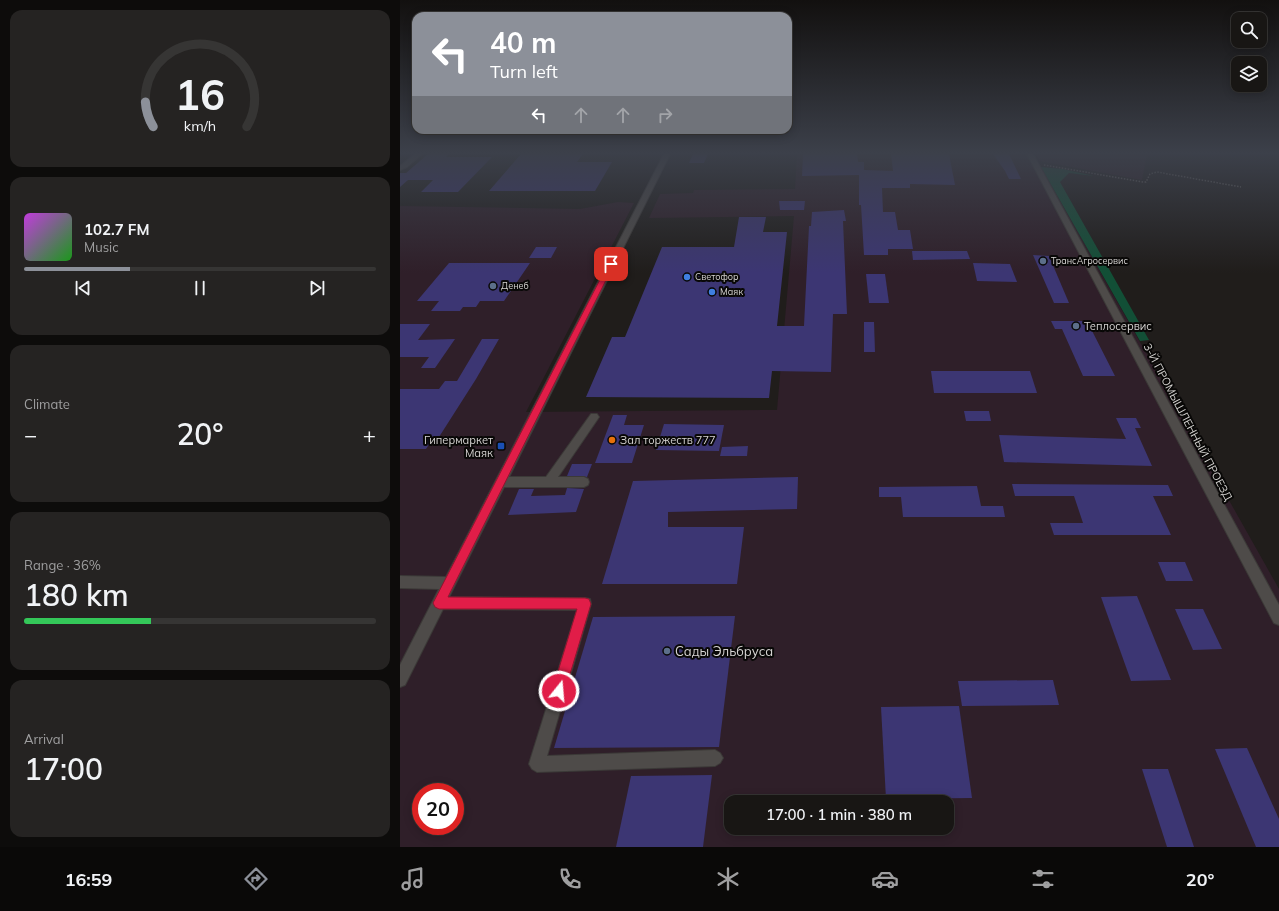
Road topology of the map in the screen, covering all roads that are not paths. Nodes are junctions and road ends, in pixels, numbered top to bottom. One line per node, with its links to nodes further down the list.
1 (647, 194): 4 (street)
2 (1051, 194): 10 (street, 3-Й ПРОМЫШЛЕННЫЙ ПРОЕЗД)
3 (594, 417): 5 (street)
4 (501, 482): 5 (street); 8 (street)
5 (549, 482): 6 (street)
6 (584, 482)
7 (400, 582): 8 (street)
8 (449, 583): 9 (street)
9 (439, 603): 11 (street); 12 (street)
10 (1279, 618)
11 (400, 680)
12 (715, 758)

